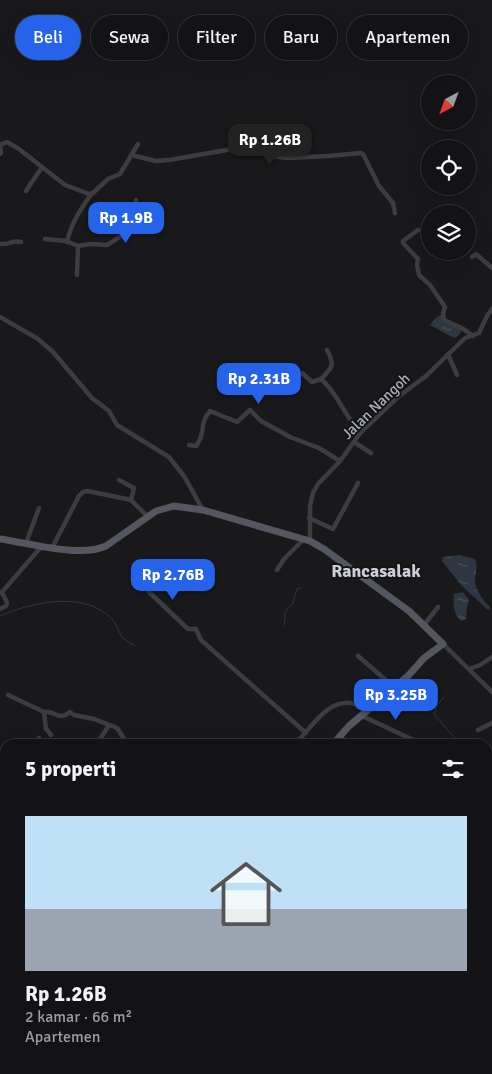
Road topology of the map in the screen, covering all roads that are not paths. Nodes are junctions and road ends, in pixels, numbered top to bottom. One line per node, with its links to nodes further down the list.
1 (138, 144): 4 (street)
2 (0, 146): 3 (street); 5 (street)
3 (0, 154)
4 (132, 156): 7 (street); 9 (street)
5 (42, 167): 6 (street); 7 (street)
6 (26, 191)
7 (92, 193): 13 (street)
8 (136, 200): 15 (street)
9 (395, 213)
10 (418, 230): 21 (street)
11 (45, 239): 13 (street)
12 (21, 242): 14 (street)
13 (66, 242): 15 (street)
14 (0, 244)
15 (78, 246): 18 (street)
16 (476, 254): 17 (street)
17 (492, 268)
18 (77, 275)
19 (492, 309): 21 (street, Jalan Nangoh)
20 (0, 317): 36 (street)
21 (472, 336): 23 (street, Jalan Nangoh)
22 (327, 350): 26 (street)
23 (448, 354): 24 (street); 27 (street, Jalan Nangoh)
24 (458, 375)
25 (289, 376): 26 (street)
26 (321, 379): 27 (street)
27 (361, 432): 28 (street, Jalan Nangoh)
28 (354, 442): 30 (street); 31 (street, Jalan Nangoh)
29 (188, 445): 31 (street)
30 (371, 453)
31 (340, 461): 38 (street, Jalan Nangoh)
32 (119, 480): 34 (street)
33 (358, 483): 38 (street)
34 (131, 500): 37 (street); 43 (street)
35 (39, 508): 41 (street)
36 (203, 510): 37 (main road); 40 (main road)
37 (148, 517): 43 (main road)
38 (309, 518): 40 (street, Jalan Nangoh)
39 (0, 540): 41 (main road)
40 (307, 540): 44 (street); 49 (main road)
41 (26, 543): 42 (main road)
42 (42, 546): 43 (main road); 45 (street)
43 (52, 548)
44 (277, 570)
45 (1, 592): 48 (street)
46 (149, 592): 63 (street)
47 (438, 607): 49 (street)
48 (0, 609)
49 (424, 625): 50 (main road)
50 (443, 644): 53 (street); 54 (main road)
51 (358, 656): 54 (street)
52 (492, 657): 53 (street)
53 (469, 669): 55 (street)
54 (393, 686): 57 (main road)
55 (492, 692)
56 (8, 695): 58 (street)
57 (368, 711): 59 (main road); 63 (street)
58 (44, 712): 61 (street); 64 (street)
59 (362, 716): 65 (main road); 71 (street)
60 (492, 723): 62 (street)
61 (108, 725): 66 (street); 67 (street)
62 (478, 730)
63 (306, 733): 68 (street)
64 (51, 735)
65 (339, 736): 69 (main road); 70 (street)
66 (101, 739)
67 (124, 739)
68 (300, 739)
69 (337, 739)
70 (343, 739)
71 (411, 739)

